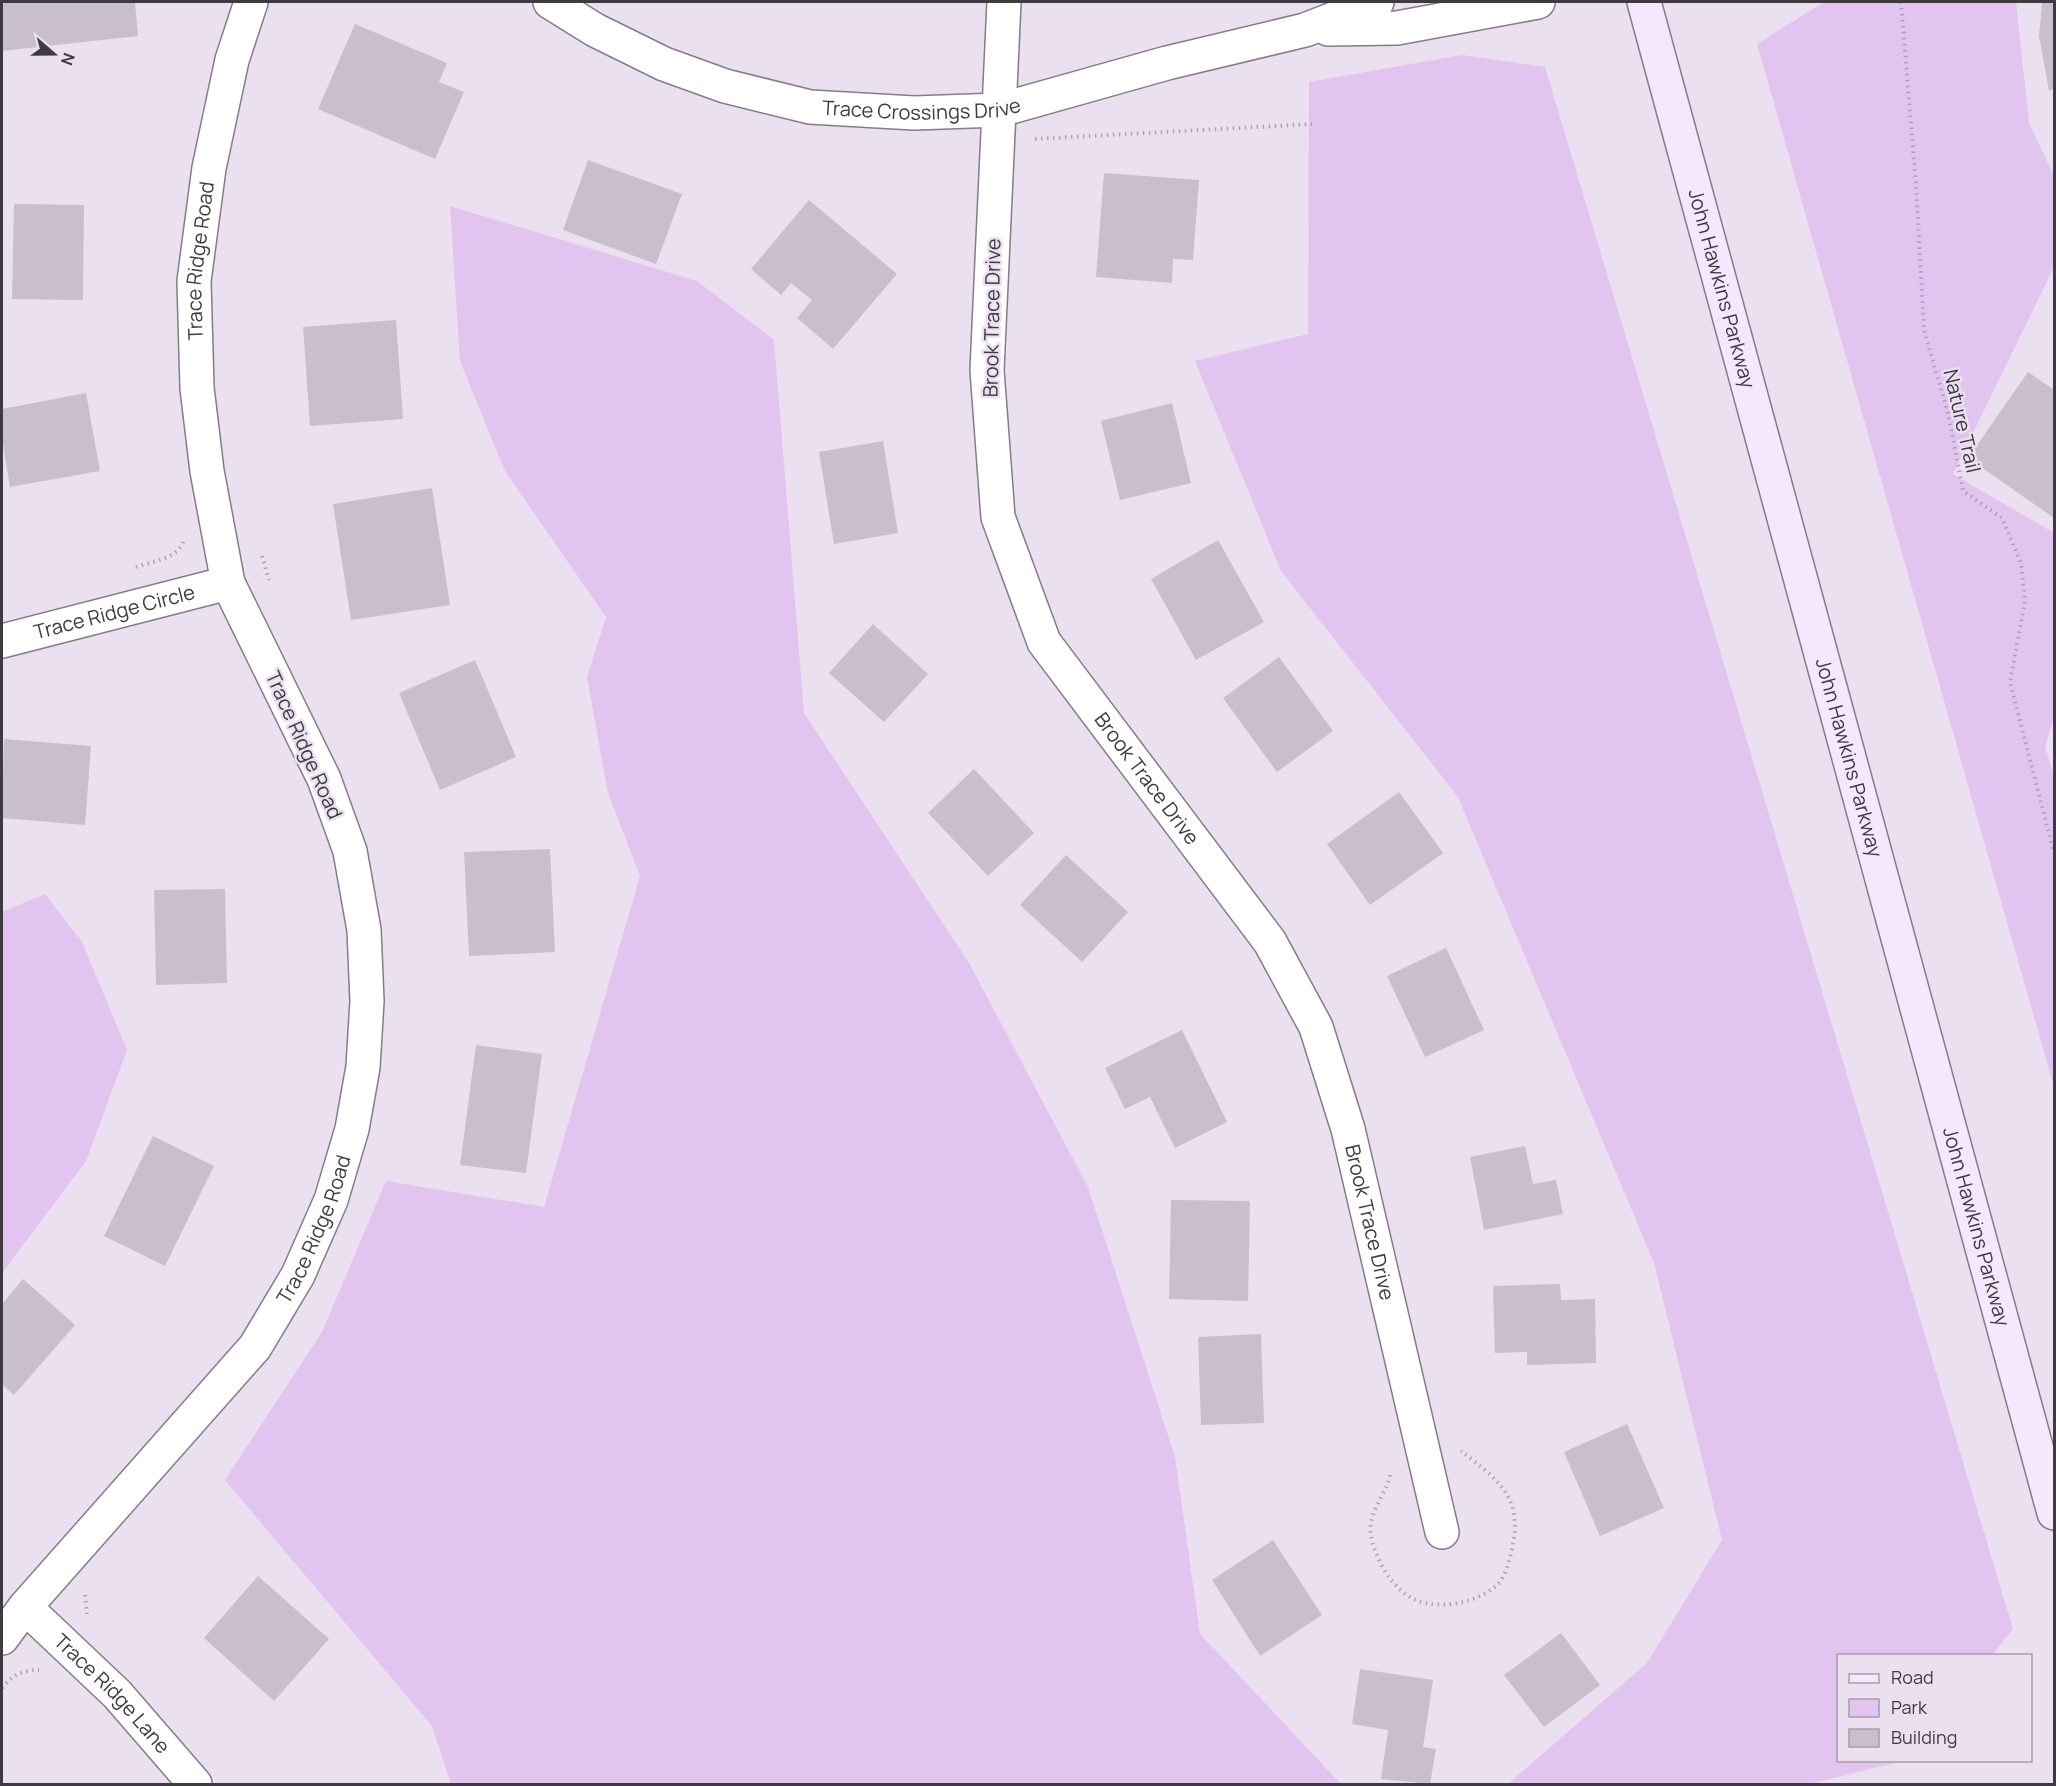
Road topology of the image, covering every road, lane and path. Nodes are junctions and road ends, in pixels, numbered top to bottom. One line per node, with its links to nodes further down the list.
1 (251, 2): 13 (street, Trace Ridge Road)
2 (550, 2): 9 (street, Trace Crossings Drive)
3 (1005, 2): 9 (street, Brook Trace Drive)
4 (1377, 2): 8 (street, Trace Crossings Drive)
5 (1538, 2): 8 (street, Trace Crossings Drive)
6 (1644, 2): 16 (main road, John Hawkins Parkway)
7 (1901, 2): 15 (path, Nature Trail)
8 (1305, 30): 9 (street, Trace Crossings Drive)
9 (1014, 106): 10 (path); 17 (street, Brook Trace Drive)
10 (1312, 124)
11 (186, 534): 12 (path)
12 (132, 568)
13 (228, 583): 14 (street, Trace Ridge Circle); 19 (street, Trace Ridge Road)
14 (2, 641)
15 (2055, 853)
16 (2055, 1513)
17 (1442, 1532)
18 (87, 1588): 20 (path)
19 (25, 1607): 21 (street, Trace Ridge Road); 22 (street, Trace Ridge Lane)
20 (92, 1622)
21 (2, 1638)
22 (195, 1785)

